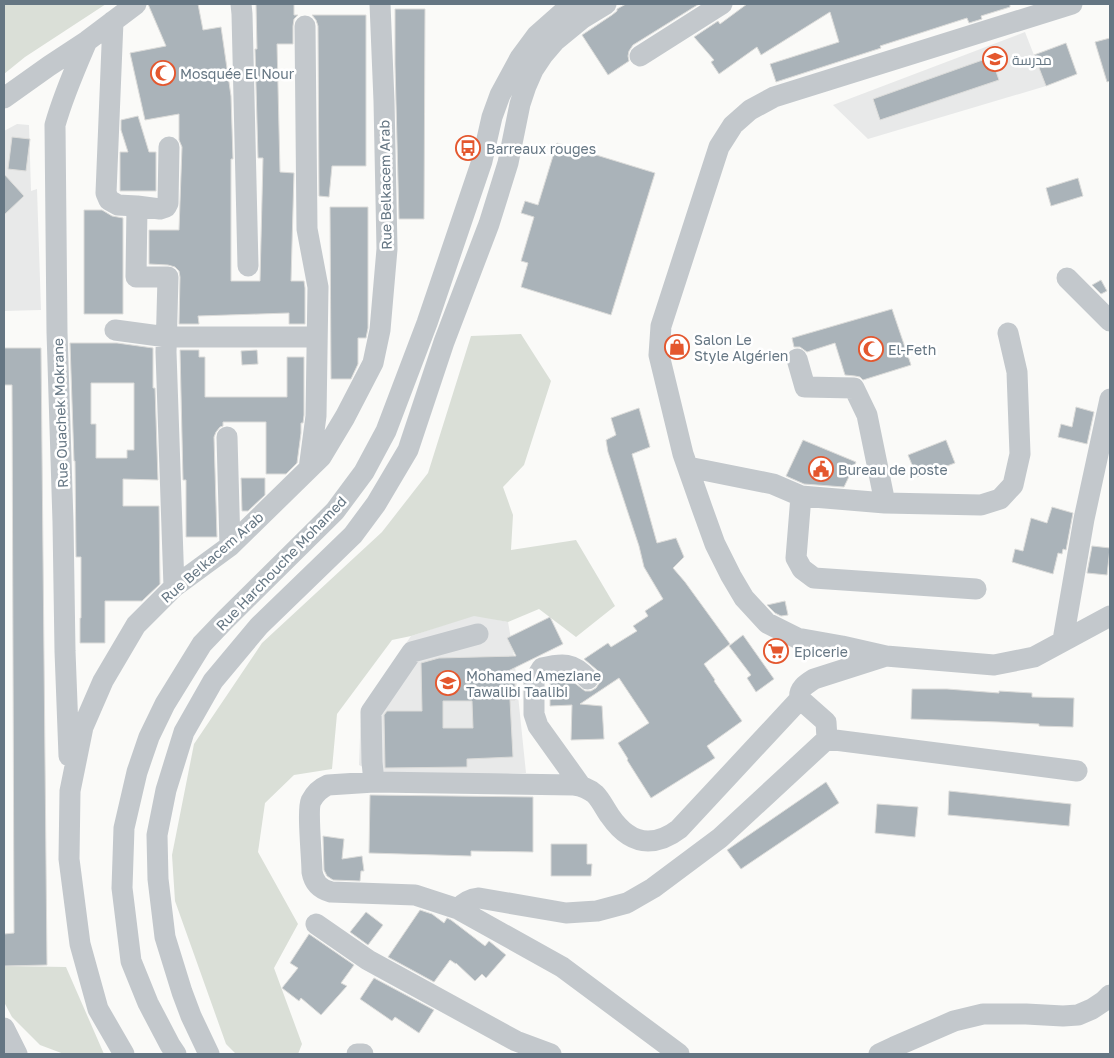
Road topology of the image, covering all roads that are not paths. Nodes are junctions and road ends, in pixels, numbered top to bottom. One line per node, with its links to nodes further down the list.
1 (136, 4): 8 (street)
2 (241, 4): 16 (street)
3 (380, 4): 27 (street, Rue Belkacem Arab)
4 (576, 4): 11 (street)
5 (606, 4): 11 (street)
6 (722, 4): 12 (street)
7 (1072, 4): 26 (street)
8 (113, 21): 10 (street); 15 (street)
9 (305, 26): 22 (street)
10 (87, 41): 13 (street); 43 (street, Rue Ouachek Mokrane)
11 (536, 50): 52 (street, Rue Harchouche Mohamed); 53 (street, Rue Harchouche Mohamed)
12 (640, 56)
13 (4, 98)
14 (169, 147): 15 (street)
15 (137, 206): 21 (street)
16 (248, 266)
17 (1067, 278): 18 (street)
18 (1110, 322)
19 (115, 330): 21 (street)
20 (1008, 333): 29 (street)
21 (167, 337): 22 (street); 31 (street)
22 (317, 337): 27 (street)
23 (797, 359): 29 (street)
24 (1110, 399): 35 (street)
25 (227, 437): 30 (street)
26 (688, 467): 28 (street); 36 (street)
27 (309, 470): 30 (street, Rue Belkacem Arab)
28 (801, 496): 29 (street); 32 (street)
29 (885, 503)
30 (230, 546): 31 (street, Rue Belkacem Arab)
31 (174, 587): 43 (street, Rue Belkacem Arab)
32 (976, 589)
33 (1110, 616): 35 (street)
34 (478, 634): 41 (street)
35 (1063, 640): 36 (street)
36 (886, 656): 38 (street)
37 (588, 679): 42 (street)
38 (800, 699): 39 (street); 42 (street)
39 (826, 739): 40 (street); 44 (street)
40 (1076, 771)
41 (374, 782): 42 (street); 44 (street)
42 (581, 786)
43 (70, 791): 51 (street, Rue Belkacem Arab)
44 (458, 909): 57 (street)
45 (316, 924): 56 (street)
46 (1110, 995): 58 (street)
47 (4, 1028): 50 (street)
48 (4, 1051): 49 (street)
49 (11, 1054)
50 (17, 1054)
51 (124, 1054)
52 (176, 1054)
53 (209, 1054)
54 (357, 1054): 55 (street)
55 (363, 1054)
56 (551, 1054)
57 (678, 1054)
58 (880, 1054)

